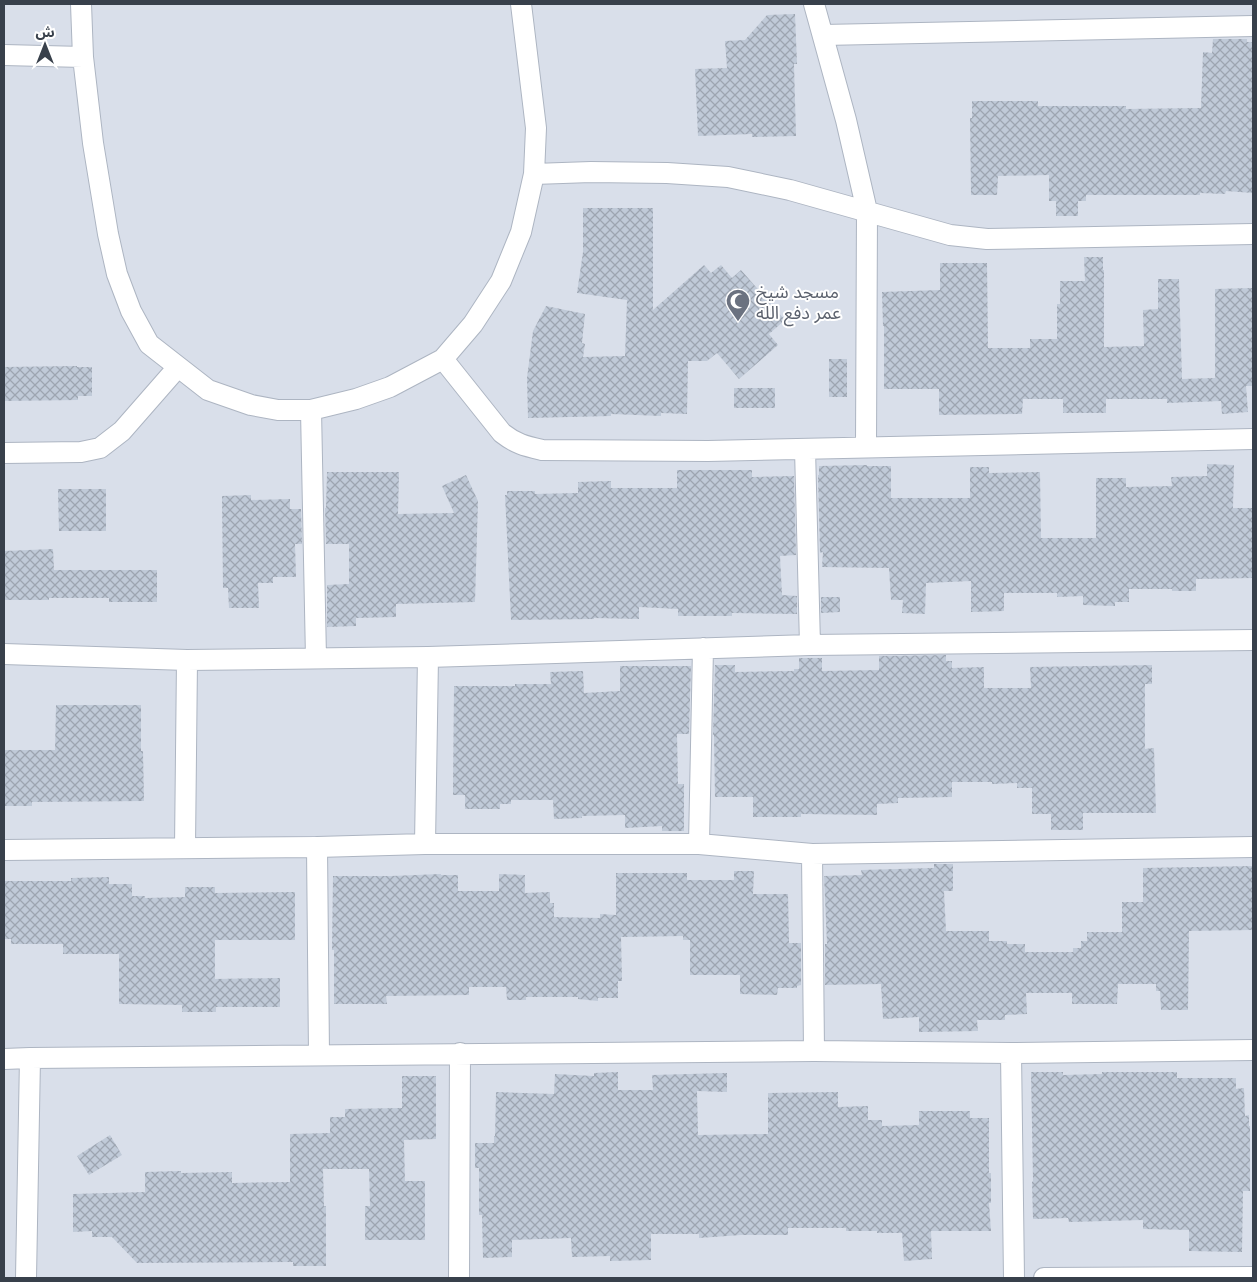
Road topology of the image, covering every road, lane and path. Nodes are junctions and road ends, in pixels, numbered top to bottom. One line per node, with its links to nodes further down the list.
1 (81, 4): 7 (street)
2 (521, 4): 8 (street)
3 (814, 4): 5 (street)
4 (1253, 26): 5 (street)
5 (823, 35): 9 (street)
6 (4, 55): 7 (street)
7 (83, 57): 12 (street)
8 (534, 174): 9 (street); 11 (street)
9 (867, 211): 10 (street); 15 (street)
10 (1253, 234)
11 (443, 359): 13 (street); 16 (street)
12 (178, 366): 13 (street); 17 (street)
13 (311, 410): 23 (street)
14 (1253, 439): 15 (street)
15 (866, 447): 16 (street)
16 (805, 449): 19 (street)
17 (4, 453)
18 (1253, 640): 19 (street)
19 (810, 645): 20 (street)
20 (703, 648): 22 (street); 26 (street)
21 (4, 654): 24 (street)
22 (428, 657): 23 (street); 25 (street)
23 (316, 658): 24 (street)
24 (187, 660): 27 (street)
25 (426, 844): 26 (street); 28 (street)
26 (698, 844): 31 (street)
27 (185, 847): 28 (street); 30 (street)
28 (317, 847): 36 (street)
29 (1253, 847): 31 (street)
30 (4, 850)
31 (812, 854): 33 (street)
32 (1253, 1050): 35 (street)
33 (814, 1051): 34 (street); 35 (street)
34 (460, 1053): 36 (street); 41 (street)
35 (1011, 1053): 42 (street)
36 (319, 1055): 37 (street)
37 (30, 1058): 38 (street); 40 (street)
38 (4, 1059)
39 (1253, 1277): 43 (street)
40 (26, 1278)
41 (458, 1278)
42 (1014, 1278)
43 (1044, 1278)

